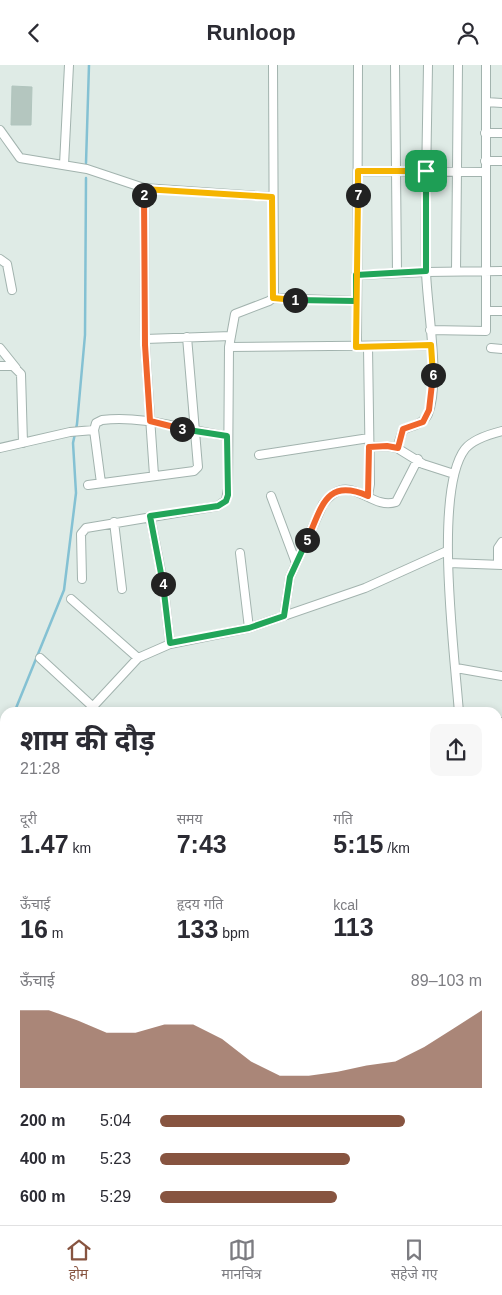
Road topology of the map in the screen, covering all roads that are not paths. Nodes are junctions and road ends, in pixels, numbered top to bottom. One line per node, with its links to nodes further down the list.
1 (69, 65): 15 (street)
2 (273, 65): 22 (street)
3 (358, 65): 16 (street)
4 (395, 65): 17 (street)
5 (428, 65): 18 (street)
6 (458, 65): 19 (street)
7 (486, 65): 8 (street)
8 (486, 102): 9 (street); 11 (street)
9 (502, 103)
10 (0, 131): 15 (street)
11 (485, 133): 12 (street); 13 (street)
12 (502, 133)
13 (485, 161): 14 (street); 20 (street)
14 (502, 161)
15 (64, 165): 21 (street)
16 (358, 171): 17 (street); 29 (street)
17 (395, 171): 18 (street); 28 (street)
18 (426, 171): 19 (street); 24 (street)
19 (457, 171): 20 (street); 25 (street)
20 (485, 171): 26 (street)
21 (144, 189): 22 (street); 38 (street)
22 (272, 197): 31 (street)
23 (0, 259): 30 (street)
24 (426, 271): 25 (street); 28 (street); 35 (street)
25 (456, 271): 26 (street)
26 (485, 271): 27 (street); 33 (street)
27 (502, 271)
28 (397, 273): 29 (street)
29 (356, 275): 32 (street)
30 (12, 290)
31 (273, 298): 32 (street); 36 (street)
32 (356, 301): 41 (street)
33 (486, 311): 34 (street); 35 (street)
34 (502, 311)
35 (430, 330): 39 (street)
36 (231, 335): 37 (street); 40 (street)
37 (187, 337): 38 (street); 50 (street)
38 (145, 339): 48 (street)
39 (431, 345): 42 (street); 57 (street)
40 (229, 347): 41 (street); 52 (street)
41 (356, 347): 42 (street)
42 (368, 347): 53 (street)
43 (0, 348): 47 (street)
44 (490, 348): 45 (street)
45 (502, 349)
46 (0, 366): 47 (street)
47 (17, 369): 54 (street)
48 (150, 421): 49 (street); 50 (street); 61 (street)
49 (94, 430): 54 (street); 62 (street)
50 (193, 431): 52 (street); 61 (street)
51 (502, 431): 60 (street)
52 (227, 436): 66 (street)
53 (369, 438): 55 (street); 58 (street)
54 (23, 443): 56 (street)
55 (369, 447): 57 (street); 65 (street)
56 (0, 448)
57 (398, 448): 59 (street)
58 (259, 455)
59 (418, 459): 60 (street); 65 (street)
60 (454, 474): 69 (street)
61 (154, 475): 62 (street)
62 (101, 483): 63 (street)
63 (88, 485)
64 (271, 496): 71 (street)
65 (368, 496): 71 (street)
66 (150, 516): 67 (street); 79 (street)
67 (114, 522): 74 (street); 75 (street)
68 (502, 542): 73 (street)
69 (447, 551): 72 (street); 77 (street)
70 (240, 553): 78 (street)
71 (296, 563): 77 (street)
72 (449, 563): 73 (street); 82 (street)
73 (500, 565)
74 (82, 579)
75 (122, 589)
76 (71, 599): 80 (street)
77 (284, 616): 78 (street)
78 (249, 621): 79 (street)
79 (170, 643): 80 (street)
80 (138, 658): 85 (street)
81 (40, 659): 84 (street)
82 (456, 668): 83 (street); 86 (street)
83 (502, 676)
84 (87, 707)
85 (91, 707)
86 (459, 707)

